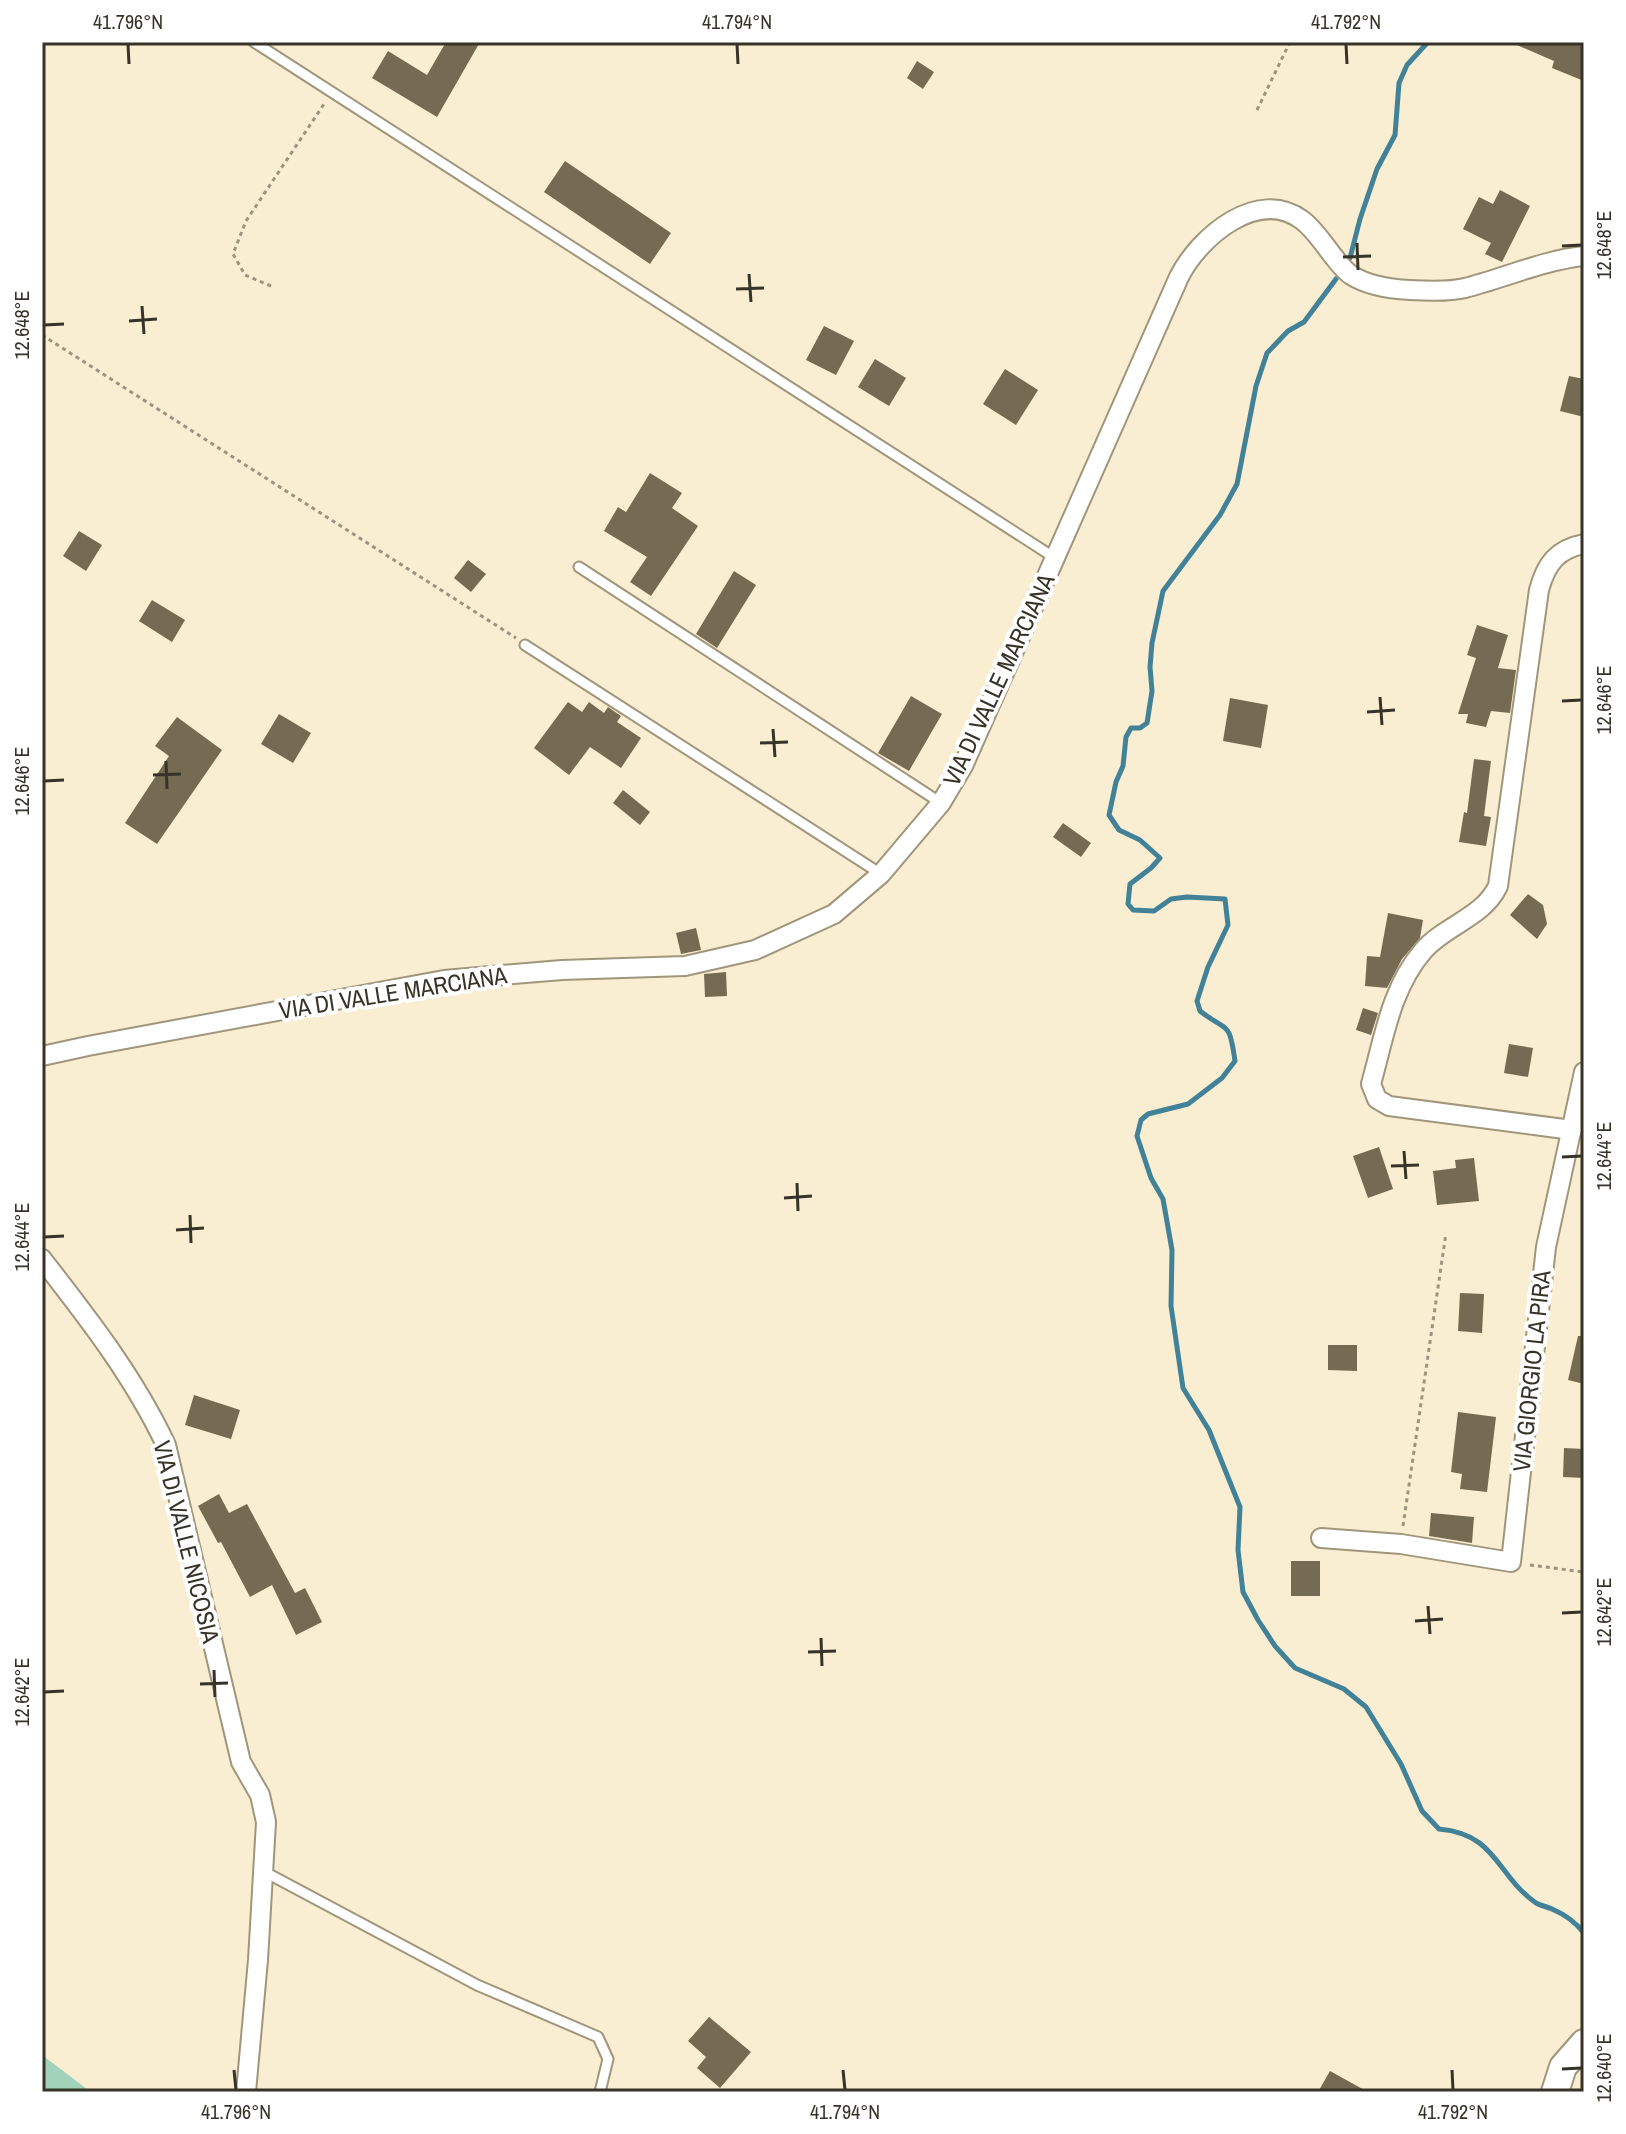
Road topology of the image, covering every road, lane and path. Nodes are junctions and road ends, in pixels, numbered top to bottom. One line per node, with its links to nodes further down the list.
1 (254, 42): 3 (lane)
2 (1290, 42): 4 (path)
3 (331, 94): 6 (path); 9 (lane)
4 (1257, 110)
5 (1584, 256): 9 (street, VIA DI VALLE MARCIANA)
6 (271, 286)
7 (42, 335): 11 (path)
8 (1584, 544): 16 (street)
9 (1055, 558): 12 (street, VIA DI VALLE MARCIANA)
10 (579, 567): 12 (lane)
11 (525, 645): 13 (lane)
12 (941, 803): 13 (street, VIA DI VALLE MARCIANA)
13 (881, 874): 14 (street, VIA DI VALLE MARCIANA)
14 (42, 1056)
15 (1584, 1072): 16 (street, VIA GIORGIO LA PIRA)
16 (1572, 1130): 21 (street, VIA GIORGIO LA PIRA)
17 (1446, 1233): 20 (path)
18 (42, 1259): 23 (street, VIA DI VALLE NICOSIA)
19 (1321, 1538): 20 (street)
20 (1401, 1544): 21 (street)
21 (1511, 1562): 22 (path)
22 (1584, 1572)
23 (263, 1871): 25 (street, VIA DI VALLE NICOSIA); 26 (lane)
24 (1584, 2043): 27 (street)
25 (246, 2092)
26 (600, 2092)
27 (1555, 2092)

